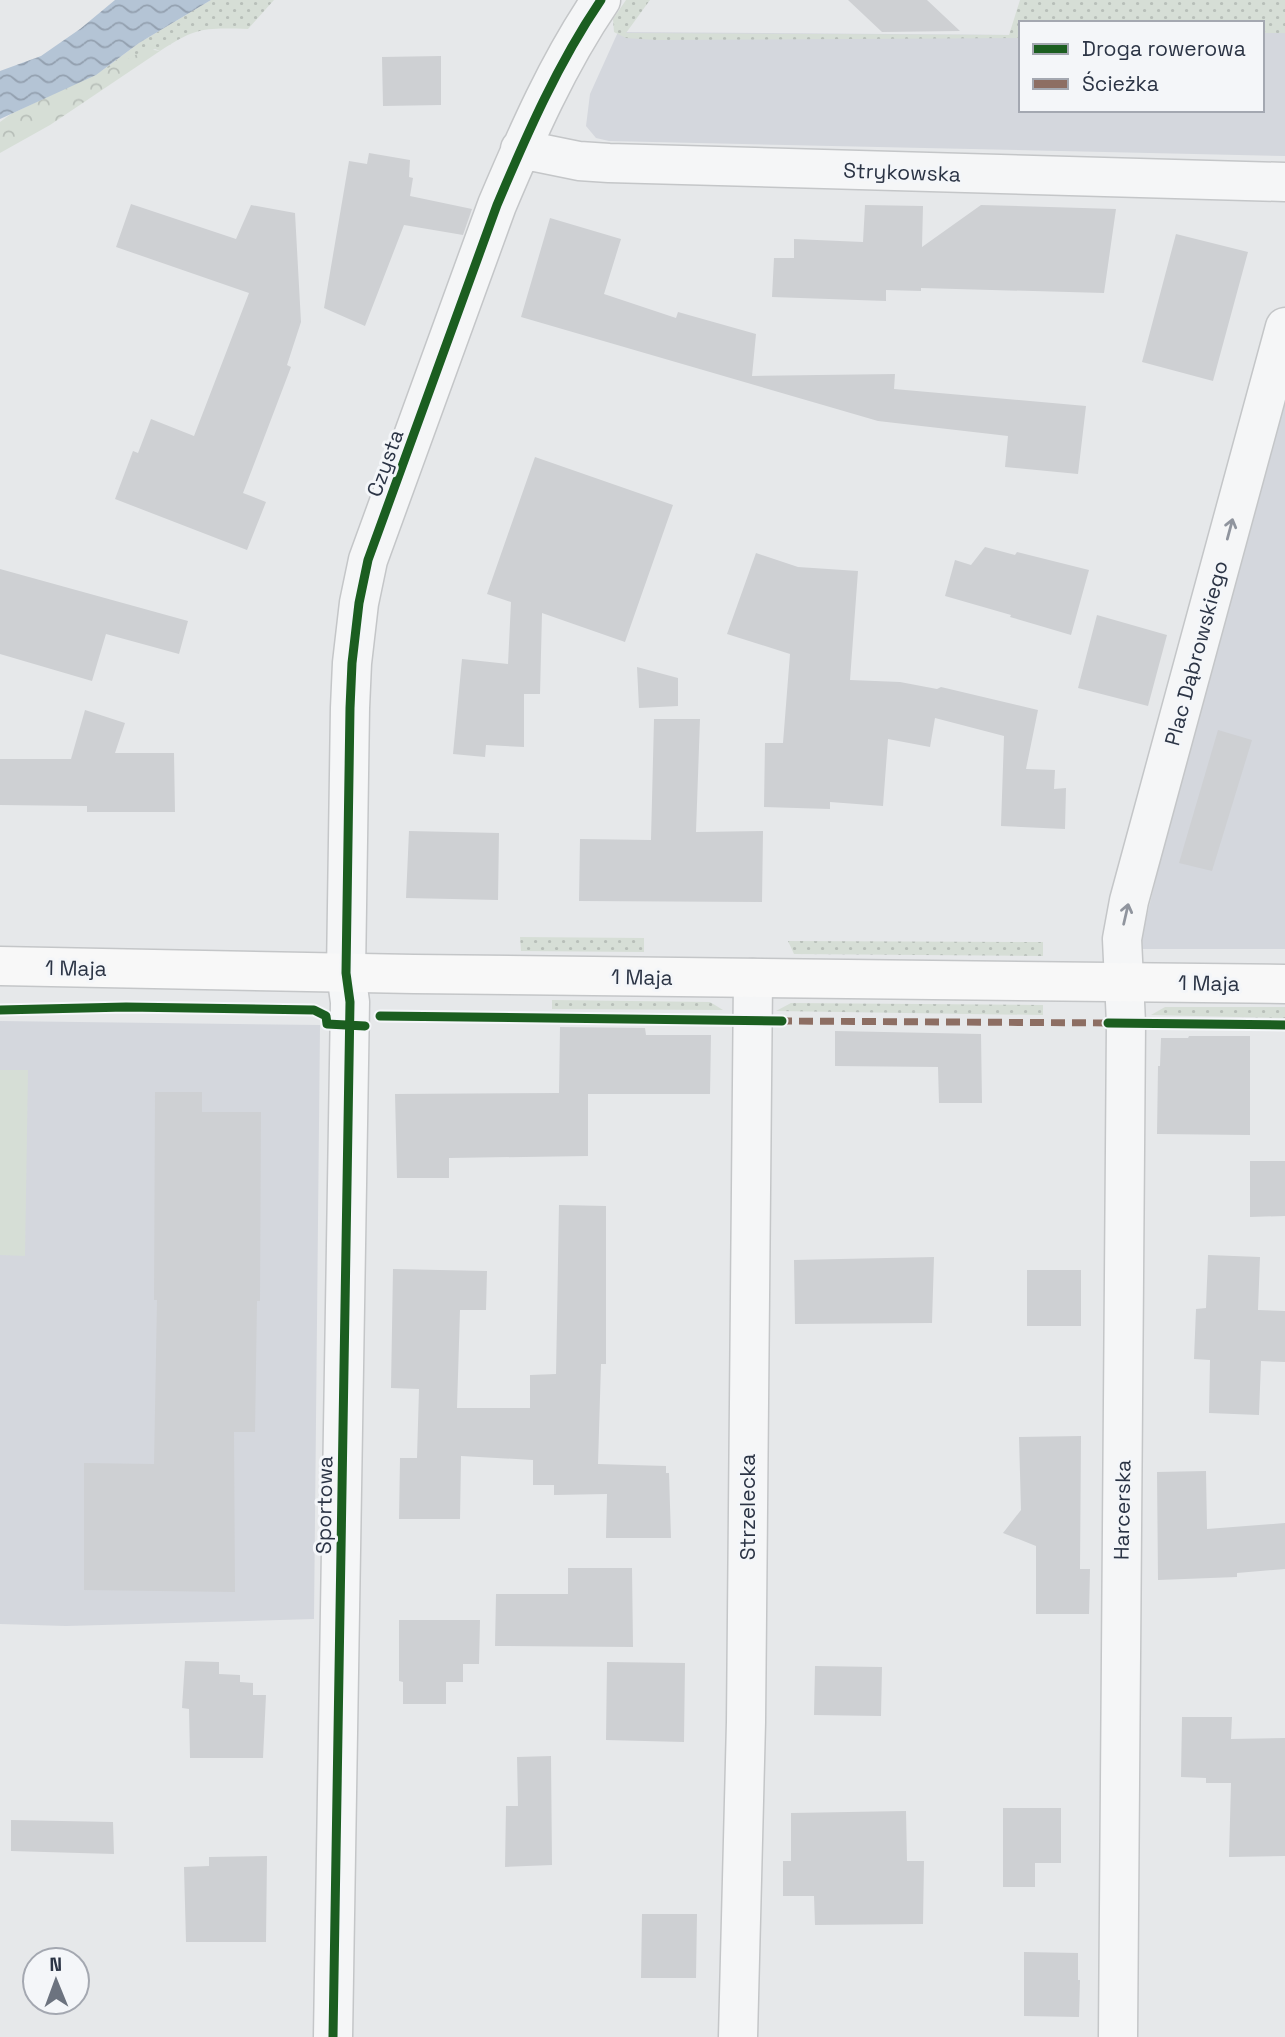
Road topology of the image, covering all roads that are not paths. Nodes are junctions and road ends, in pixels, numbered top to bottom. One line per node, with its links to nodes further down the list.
1 (601, 0): 2 (street, Czysta)
2 (520, 149): 3 (street, Strykowska); 6 (street, Czysta)
3 (1285, 182)
4 (1285, 327): 8 (street, Plac Dąbrowskiego, one-way to 4)
5 (0, 966): 6 (main road, 1 Maja)
6 (346, 973): 7 (main road, 1 Maja); 10 (street, Sportowa)
7 (753, 978): 8 (main road, 1 Maja); 11 (street, Strzelecka)
8 (1124, 982): 9 (main road, 1 Maja); 12 (street, Harcerska)
9 (1285, 984)
10 (333, 2037)
11 (738, 2037)
12 (1118, 2037)

